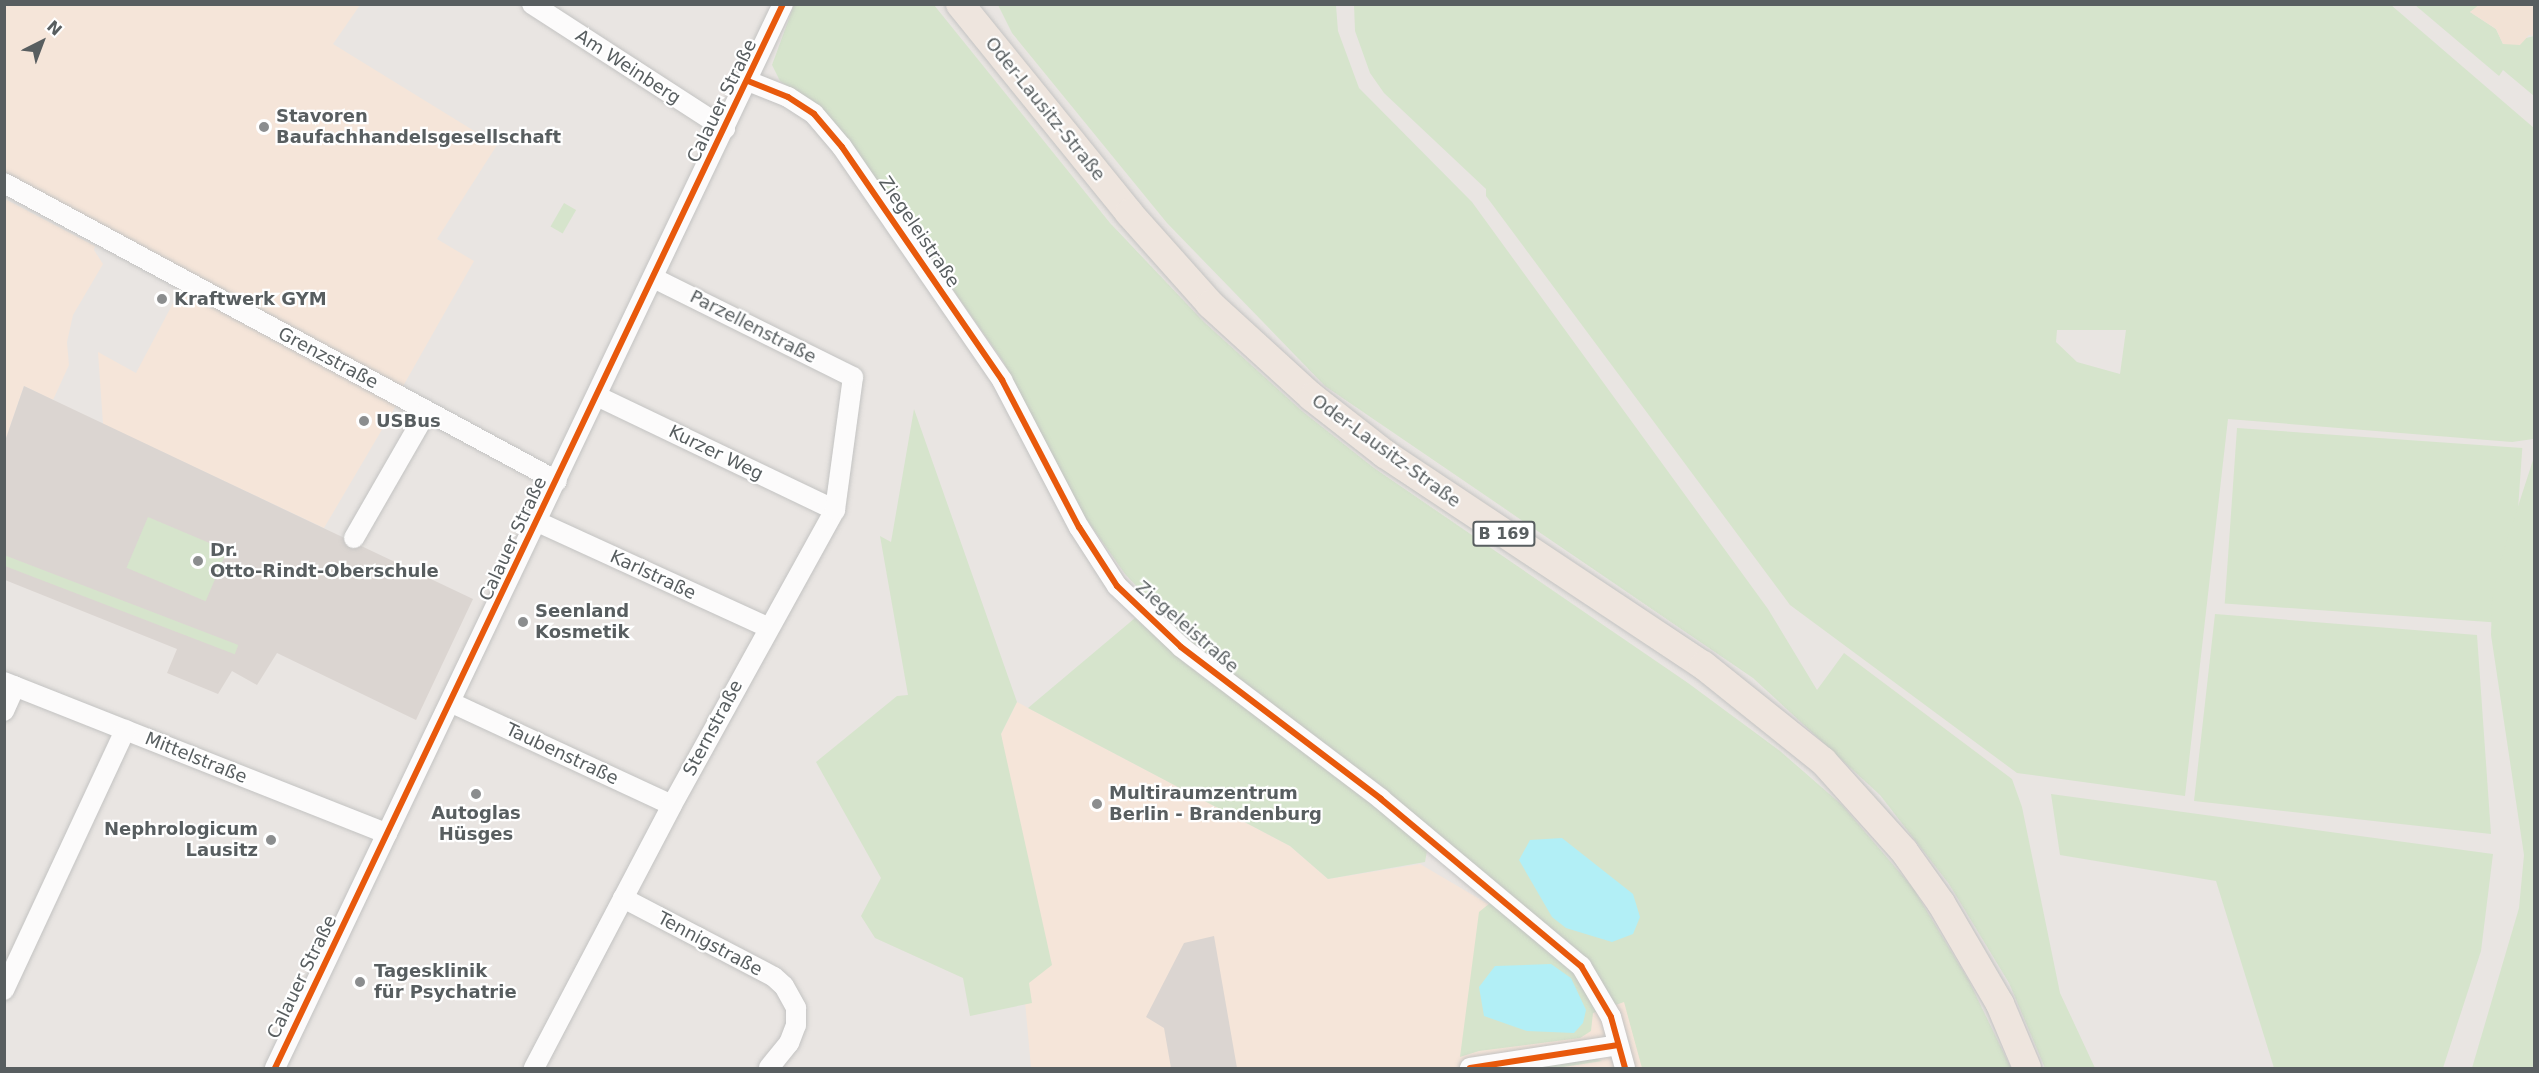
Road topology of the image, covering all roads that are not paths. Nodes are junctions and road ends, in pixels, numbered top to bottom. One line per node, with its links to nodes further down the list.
1 (532, 4): 5 (street, Am Weinberg)
2 (960, 4): 30 (highway, Oder-Lausitz-Straße / B 169)
3 (780, 14): 4 (street, Calauer Straße)
4 (748, 81): 5 (street, Calauer Straße); 24 (street, Ziegeleistraße)
5 (725, 129): 7 (street, Calauer Straße)
6 (4, 183): 10 (street, Grenzstraße)
7 (654, 278): 8 (street, Parzellenstraße); 9 (street, Calauer Straße)
8 (853, 377): 12 (street, Sternstraße)
9 (597, 396): 11 (street, Calauer Straße); 12 (street, Kurzer Weg)
10 (427, 411): 11 (street, Grenzstraße); 14 (street)
11 (557, 481): 13 (street, Calauer Straße)
12 (835, 510): 15 (street, Sternstraße)
13 (538, 522): 15 (street, Karlstraße); 17 (street, Calauer Straße)
14 (354, 538)
15 (767, 627): 20 (street, Sternstraße)
16 (10, 684): 18 (street); 19 (street, Mittelstraße)
17 (452, 703): 20 (street, Taubenstraße); 21 (street, Calauer Straße)
18 (4, 711)
19 (124, 730): 21 (street, Mittelstraße); 23 (street)
20 (672, 805): 22 (street, Sternstraße)
21 (387, 834): 25 (street, Calauer Straße)
22 (623, 898): 26 (street, Sternstraße); 27 (street, Tennigstraße)
23 (4, 990)
24 (1618, 1045): 28 (street); 29 (street, Ziegeleistraße)
25 (275, 1068)
26 (534, 1068)
27 (769, 1068)
28 (1470, 1068)
29 (1625, 1068)
30 (2027, 1068)

